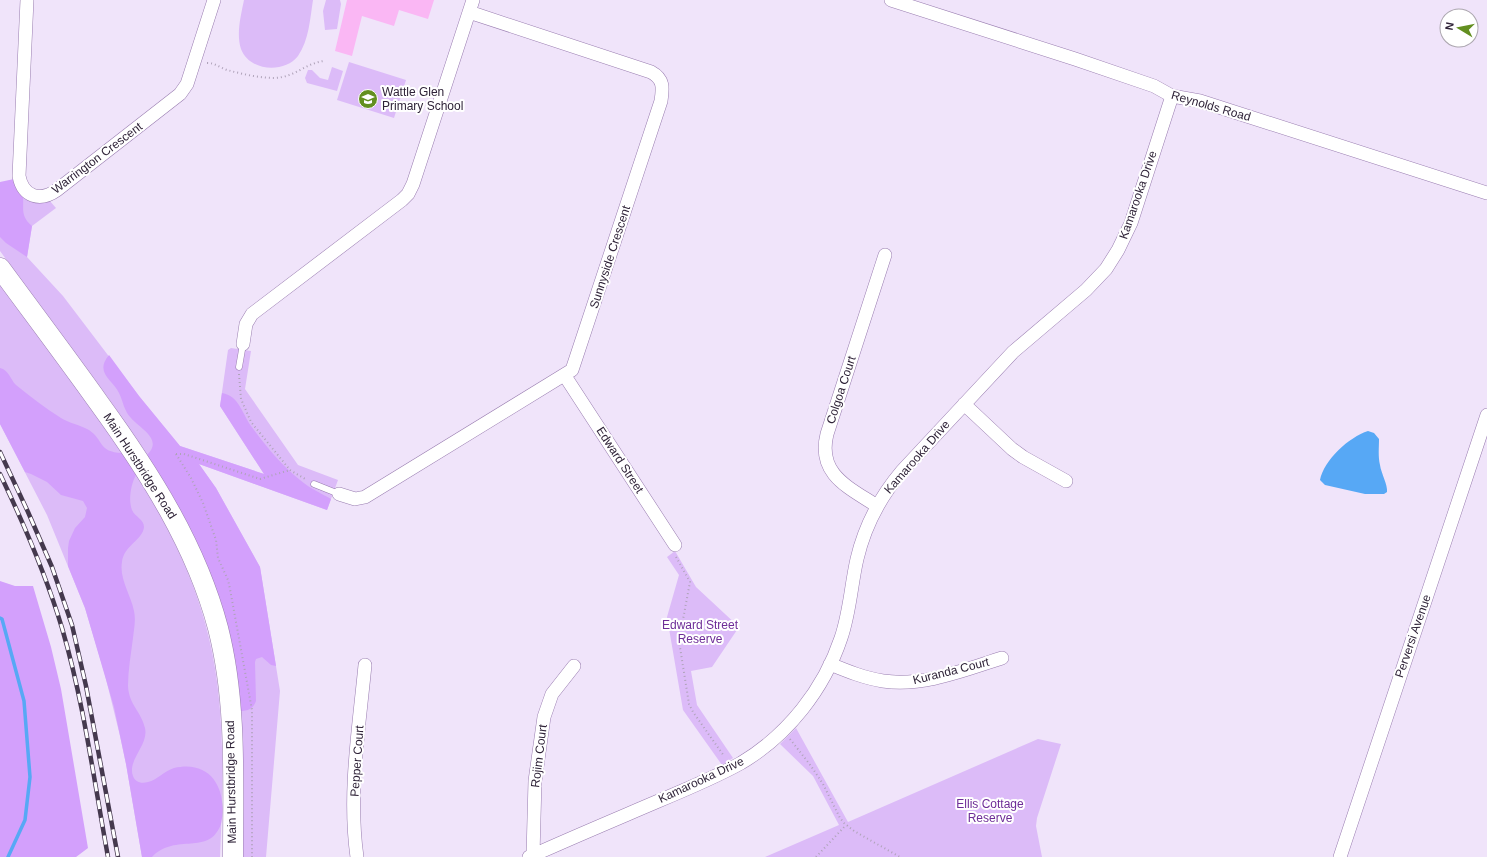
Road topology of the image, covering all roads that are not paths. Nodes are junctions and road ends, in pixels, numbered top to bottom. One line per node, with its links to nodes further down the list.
1 (27, 0): 2 (street, Warrington Crescent)
2 (214, 0)
3 (891, 0): 5 (street, Reynolds Road)
4 (471, 6): 9 (street, Sunnyside Crescent); 11 (street, Sunnyside Crescent)
5 (1172, 96): 6 (street, Reynolds Road); 12 (street, Kamarooka Drive)
6 (1487, 193)
7 (885, 255): 17 (street, Colgoa Court)
8 (0, 268): 24 (main road, Main Hurstbridge Road)
9 (243, 344): 10 (lane)
10 (239, 367)
11 (565, 376): 16 (street, Sunnyside Crescent); 18 (street, Edward Street)
12 (964, 404): 14 (street); 17 (street, Kamarooka Drive)
13 (1487, 415): 26 (street, Perversi Avenue)
14 (1066, 481)
15 (314, 484): 16 (lane)
16 (339, 494)
17 (877, 506): 21 (street, Kamarooka Drive)
18 (674, 545)
19 (1002, 658): 21 (street, Kuranda Court)
20 (365, 664): 25 (street, Pepper Court)
21 (830, 664): 23 (street, Kamarooka Drive)
22 (574, 666): 23 (street, Rojim Court)
23 (531, 856)
24 (233, 857)
25 (357, 857)
26 (1340, 857)

